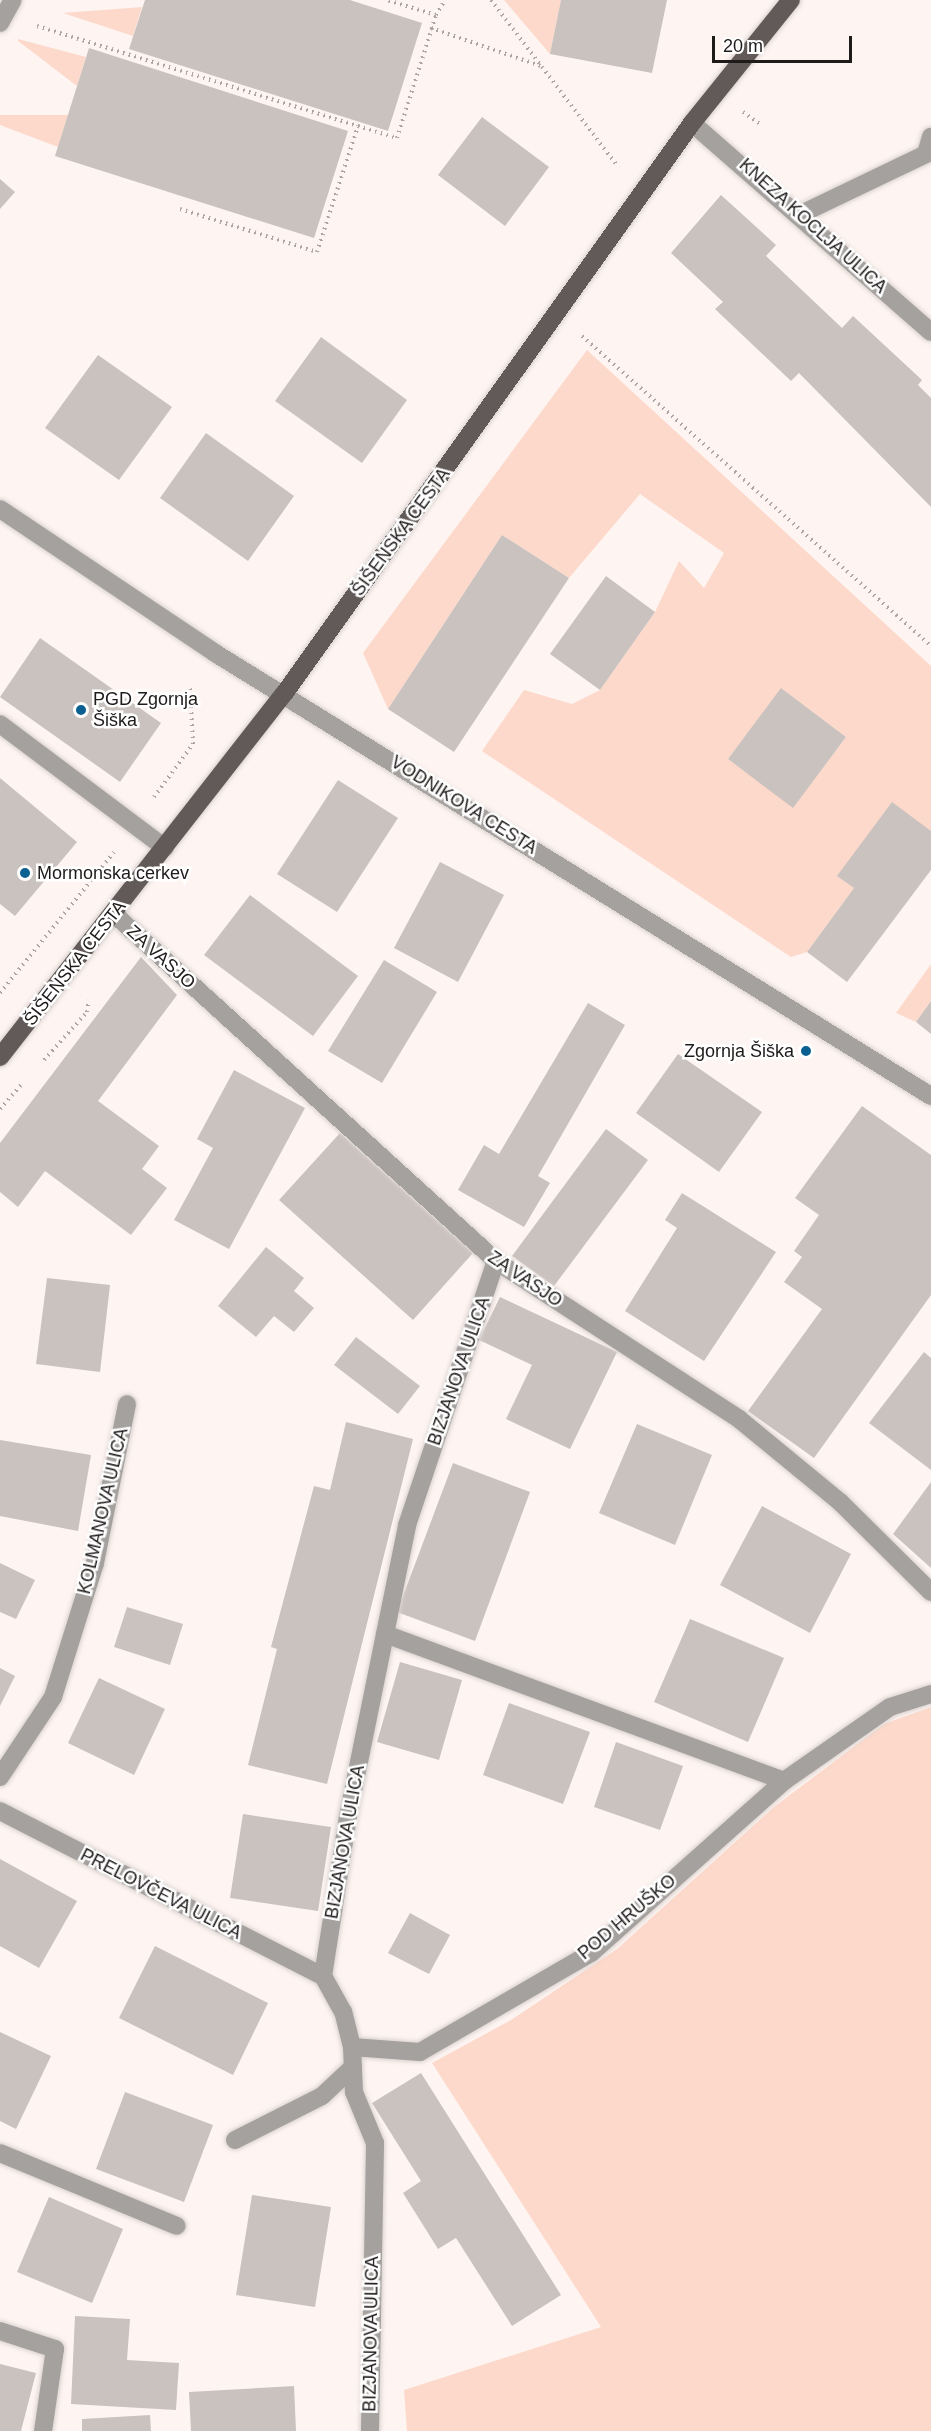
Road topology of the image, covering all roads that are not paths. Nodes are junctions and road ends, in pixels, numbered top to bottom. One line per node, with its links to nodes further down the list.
1 (14, 0): 3 (street)
2 (792, 0): 4 (main road, ŠIŠENSKA CESTA)
3 (2, 19)
4 (692, 123): 6 (street, KNEZA KOCLJA ULICA); 9 (main road, ŠIŠENSKA CESTA)
5 (930, 148): 6 (street)
6 (801, 214): 7 (street, KNEZA KOCLJA ULICA)
7 (931, 332)
8 (0, 509): 9 (street, VODNIKOVA CESTA)
9 (284, 694): 11 (main road, ŠIŠENSKA CESTA); 14 (street, VODNIKOVA CESTA)
10 (0, 724): 11 (street)
11 (165, 848): 12 (main road, ŠIŠENSKA CESTA)
12 (114, 914): 13 (main road, ŠIŠENSKA CESTA); 15 (street, ZA VASJO)
13 (0, 1057)
14 (931, 1096)
15 (495, 1262): 17 (street, ZA VASJO); 18 (street, BIZJANOVA ULICA)
16 (127, 1404): 20 (street, KOLMANOVA ULICA)
17 (931, 1592)
18 (385, 1634): 21 (street); 23 (street, BIZJANOVA ULICA)
19 (931, 1694): 21 (street, POD HRUŠKO)
20 (0, 1777)
21 (784, 1781): 24 (street, POD HRUŠKO)
22 (0, 1811): 23 (street, PRELOVČEVA ULICA)
23 (323, 1976): 24 (street, BIZJANOVA ULICA)
24 (352, 2046): 25 (street, BIZJANOVA ULICA)
25 (353, 2067): 26 (street); 31 (street, BIZJANOVA ULICA)
26 (236, 2140)
27 (0, 2152): 28 (street)
28 (177, 2226)
29 (0, 2331): 30 (street)
30 (43, 2431)
31 (370, 2431)

